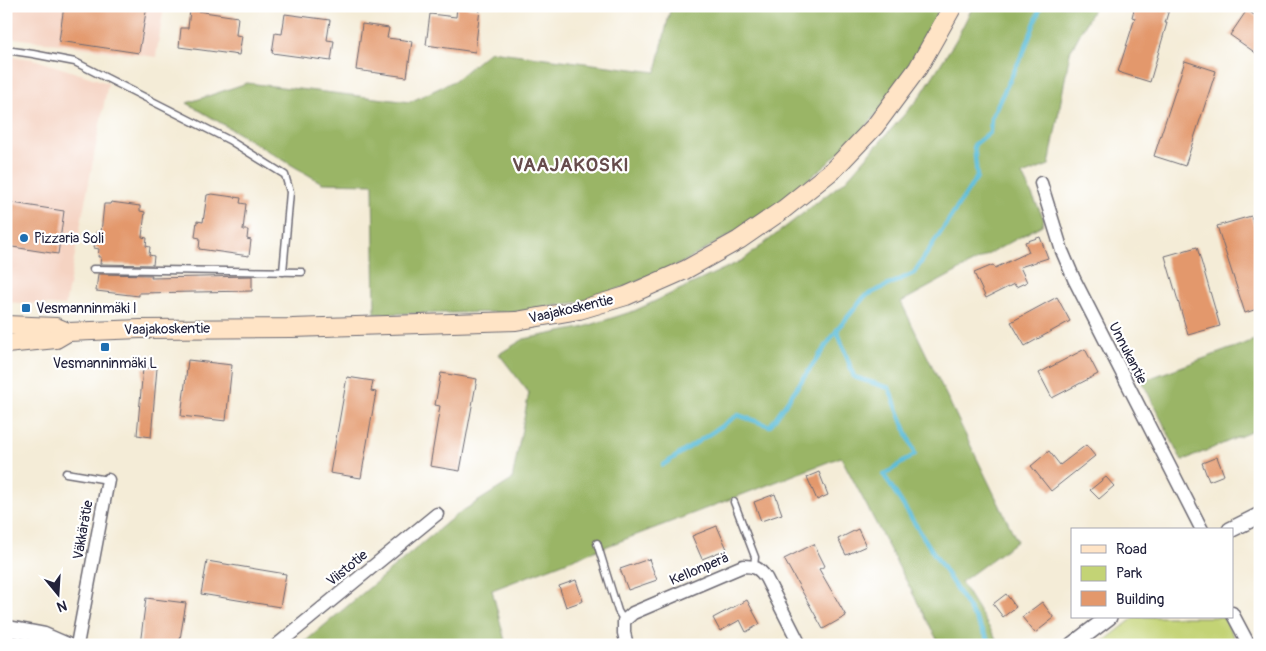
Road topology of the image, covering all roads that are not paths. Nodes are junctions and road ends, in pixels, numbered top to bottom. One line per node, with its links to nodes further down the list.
1 (952, 6): 8 (main road, Vaajakoskentie)
2 (6, 50): 5 (lane)
3 (1041, 183): 15 (street, Unnukantie)
4 (93, 269): 5 (lane)
5 (283, 272): 6 (lane)
6 (302, 272)
7 (6, 325): 8 (main road, Vaajakoskentie)
8 (68, 332): 9 (main road, Vaajakoskentie)
9 (6, 344)
10 (66, 473): 11 (lane)
11 (108, 480): 24 (street, Väkkärätie)
12 (734, 502): 18 (lane)
13 (437, 514): 25 (street, Viistotie)
14 (1260, 515): 16 (street)
15 (1201, 528)
16 (1234, 528)
17 (597, 543): 21 (lane)
18 (754, 566): 21 (street, Kellonperä); 27 (street)
19 (1234, 617): 29 (street)
20 (1108, 618): 28 (street)
21 (624, 621): 26 (street)
22 (6, 628): 23 (street)
23 (66, 645)
24 (77, 645)
25 (277, 645)
26 (626, 645)
27 (800, 645)
28 (1072, 645)
29 (1249, 645)

